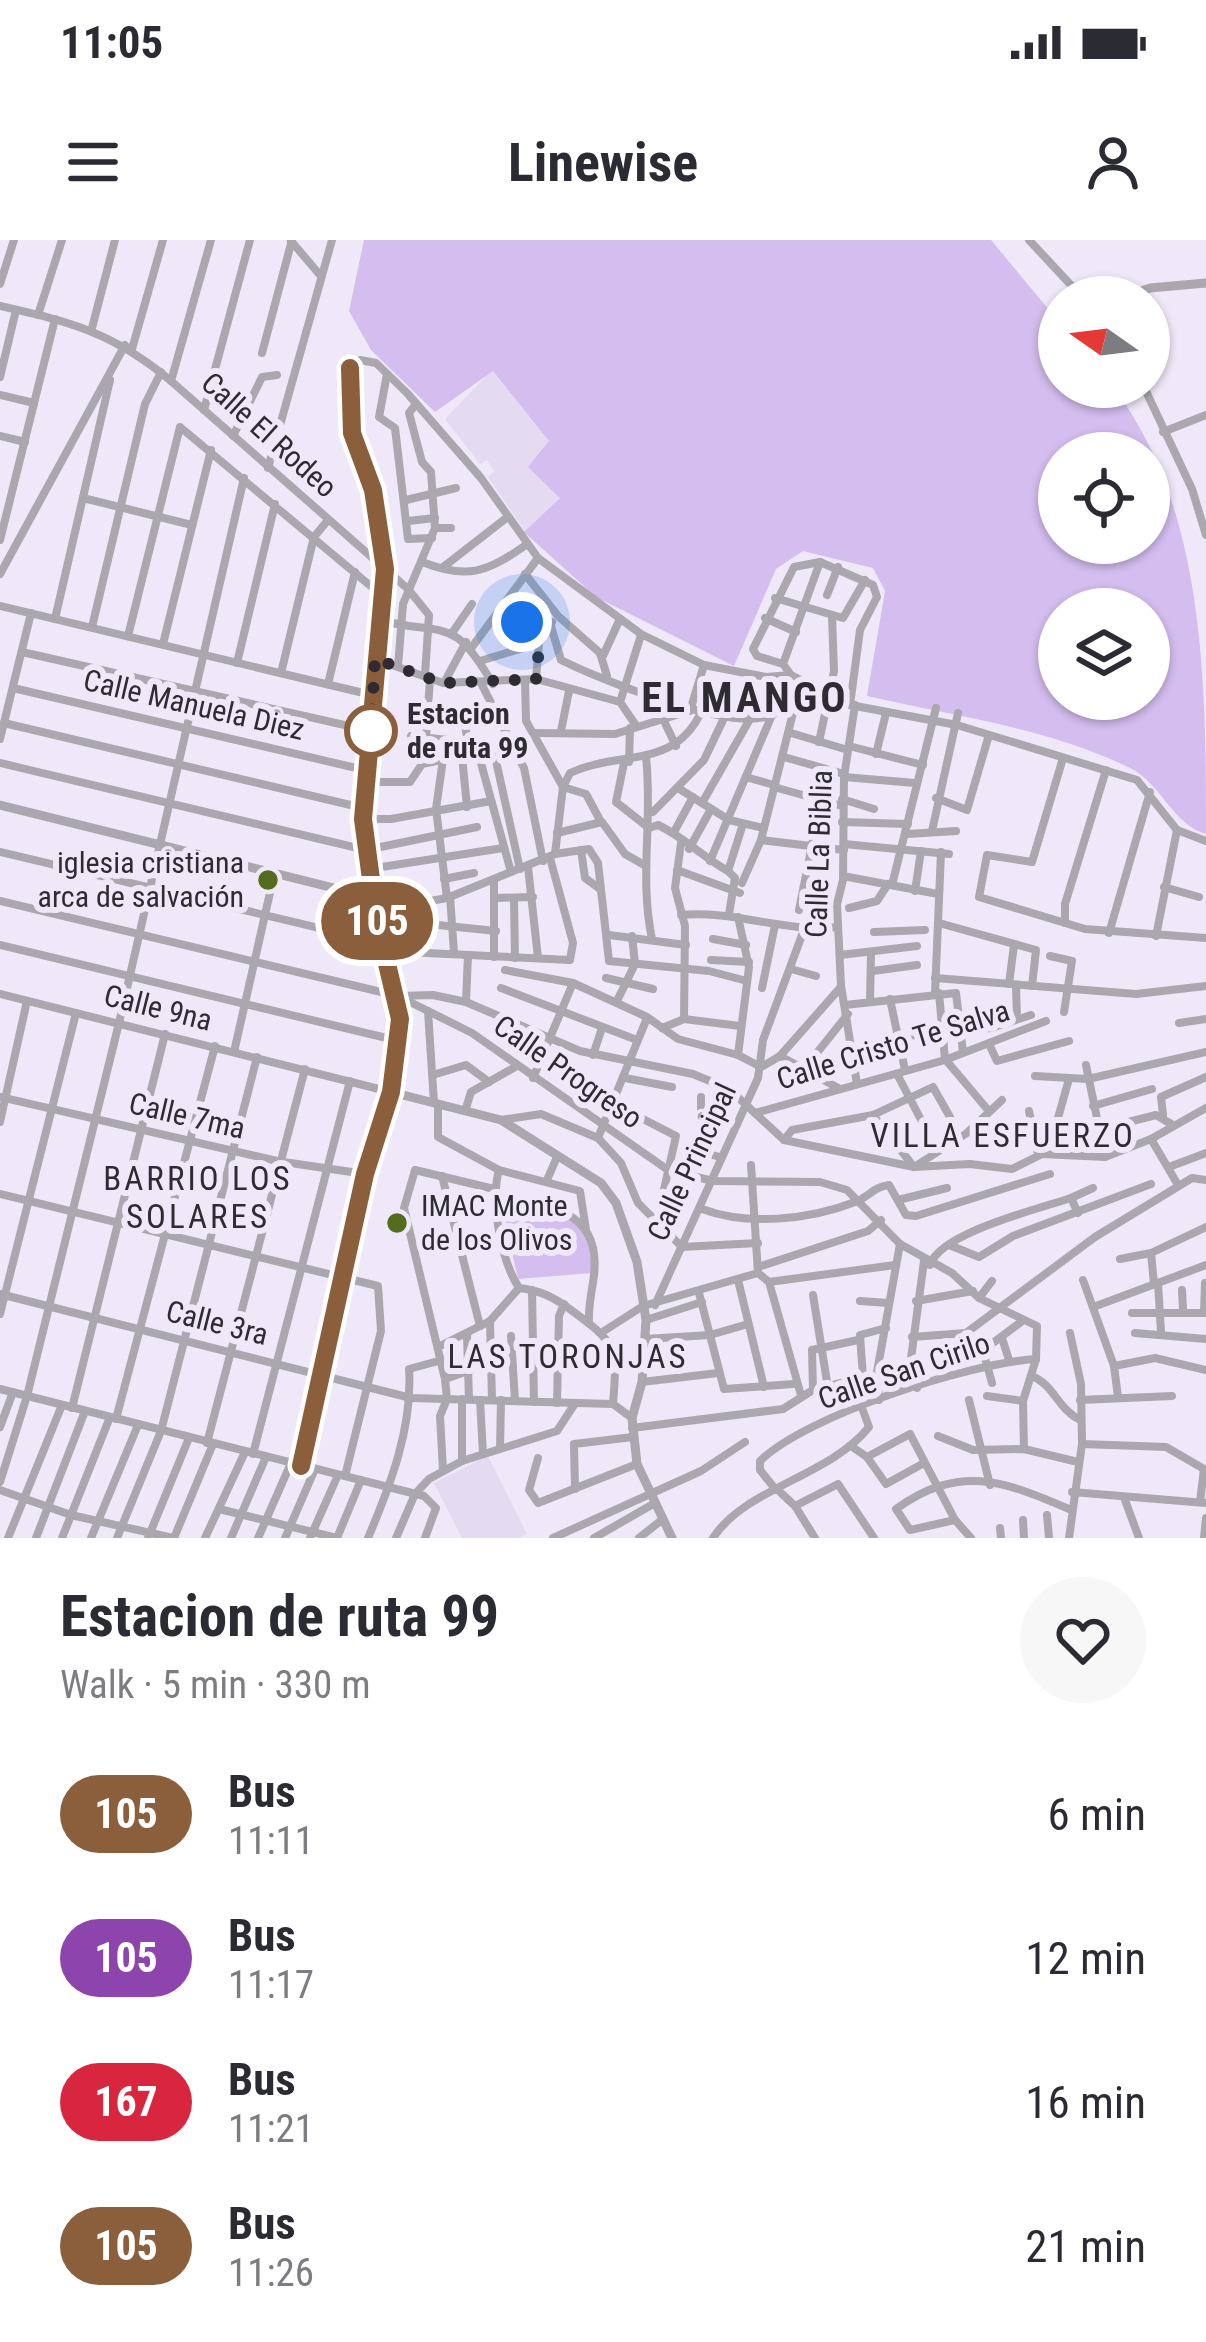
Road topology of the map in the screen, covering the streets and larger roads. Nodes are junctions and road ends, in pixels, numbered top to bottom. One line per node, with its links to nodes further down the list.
1 (14, 240): 12 (street)
2 (62, 240): 17 (street)
3 (115, 240): 19 (street)
4 (163, 240): 20 (street)
5 (211, 240): 27 (street)
6 (250, 240): 32 (street)
7 (332, 240): 11 (street)
8 (1029, 240): 10 (street)
9 (291, 241): 11 (street); 21 (street)
10 (1062, 276)
11 (321, 277): 40 (street)
12 (0, 284)
13 (1206, 284): 14 (street)
14 (1170, 287)
15 (0, 307): 16 (street, Calle El Rodeo)
16 (16, 310): 17 (street, Calle El Rodeo); 26 (street)
17 (38, 315): 18 (street, Calle El Rodeo)
18 (56, 319): 19 (street, Calle El Rodeo); 29 (street)
19 (92, 328): 20 (street, Calle El Rodeo)
20 (129, 347): 22 (street); 23 (street, Calle El Rodeo)
21 (262, 353)
22 (112, 369): 46 (street); 69 (street)
23 (161, 372): 27 (street, Calle El Rodeo); 49 (street)
24 (387, 374): 30 (street); 47 (street); 66 (street)
25 (277, 375): 36 (street)
26 (0, 377)
27 (171, 381): 32 (street, Calle El Rodeo)
28 (0, 394): 29 (street)
29 (34, 403): 37 (street)
30 (416, 404): 45 (street); 51 (street)
31 (1153, 408): 34 (street)
32 (204, 410): 36 (street, Calle El Rodeo)
33 (1206, 415): 34 (street)
34 (1163, 432)
35 (0, 436): 37 (street)
36 (232, 436): 40 (street, Calle El Rodeo)
37 (25, 442): 43 (street)
38 (1170, 446): 58 (street)
39 (211, 449): 42 (street); 50 (street); 55 (street)
40 (268, 468): 53 (street, Calle El Rodeo)
41 (0, 478): 43 (street)
42 (244, 478): 48 (street); 98 (street)
43 (15, 482): 52 (street)
44 (456, 488): 45 (street)
45 (433, 497): 47 (street); 56 (street)
46 (83, 498): 49 (street); 82 (street)
47 (406, 500): 54 (street)
48 (275, 504): 59 (street); 102 (street)
49 (119, 507): 50 (street); 89 (street)
50 (156, 516): 55 (street); 93 (street)
51 (506, 519): 61 (street); 67 (street)
52 (2, 520): 60 (street)
53 (328, 520): 59 (street); 66 (street, Calle El Rodeo)
54 (408, 521): 56 (street); 56 (street)
55 (192, 525): 95 (street)
56 (434, 528): 57 (street); 63 (street)
57 (451, 528)
58 (1206, 535)
59 (314, 537): 68 (street); 106 (street)
60 (0, 540)
61 (526, 544): 62 (street); 67 (street)
62 (538, 558): 70 (street); 85 (street)
63 (422, 562): 67 (street); 72 (street)
64 (820, 562): 65 (street); 75 (street); 78 (street)
65 (838, 567): 71 (street); 74 (street)
66 (385, 569): 72 (street, Calle El Rodeo); 73 (street)
67 (440, 569)
68 (355, 572): 73 (street); 113 (street)
69 (0, 574)
70 (525, 574): 84 (street); 96 (street)
71 (865, 580): 80 (street); 124 (street, Calle La Biblia)
72 (408, 589): 87 (street, Calle El Rodeo); 88 (street)
73 (380, 594): 83 (street)
74 (827, 595)
75 (775, 598): 78 (street); 81 (street)
76 (472, 604): 91 (street)
77 (0, 606): 79 (street)
78 (805, 611): 80 (street); 90 (street)
79 (32, 613): 82 (street); 97 (street)
80 (837, 617): 121 (street)
81 (765, 618): 90 (street); 103 (street)
82 (55, 619): 89 (street)
83 (378, 620): 88 (street); 100 (street)
84 (554, 620): 94 (street); 99 (street); 109 (street)
85 (620, 621): 92 (street); 99 (street)
86 (504, 624): 94 (street)
87 (429, 625): 88 (street); 91 (street); 108 (street)
88 (399, 626): 105 (street)
89 (92, 627): 93 (street)
90 (796, 632): 103 (street)
91 (452, 633): 96 (street)
92 (641, 634): 104 (street); 115 (street)
93 (128, 636): 95 (street)
94 (539, 640): 101 (street); 110 (street)
95 (163, 644): 98 (street)
96 (469, 645): 101 (street); 112 (street)
97 (22, 652): 116 (street); 118 (street)
98 (200, 653): 102 (street); 118 (street)
99 (603, 657): 109 (street)
100 (375, 659): 105 (street); 120 (street)
101 (480, 662): 114 (street)
102 (237, 663): 106 (street)
103 (784, 664): 107 (street)
104 (704, 665): 107 (street); 127 (street)
105 (398, 666): 108 (street)
106 (280, 673): 113 (street)
107 (791, 675): 117 (street)
108 (427, 676): 112 (street); 132 (street)
109 (607, 676): 115 (street)
110 (536, 679): 111 (street); 119 (street)
111 (524, 681): 114 (street); 142 (street)
112 (443, 683): 114 (street)
113 (328, 684): 120 (street)
114 (488, 685): 150 (street)
115 (629, 685): 122 (street); 127 (street)
116 (13, 688): 135 (street); 139 (street, Calle Manuela Diez)
117 (818, 688): 121 (street); 123 (street)
118 (192, 691): 139 (street); 141 (street)
119 (569, 691): 122 (street); 140 (street)
120 (372, 695): 141 (street)
121 (830, 696): 124 (street); 149 (street)
122 (620, 701): 138 (street)
123 (796, 701): 131 (street); 143 (street)
124 (853, 705): 128 (street); 152 (street, Calle La Biblia)
125 (935, 709): 134 (street)
126 (702, 710): 127 (street); 130 (street); 151 (street)
127 (690, 711): 136 (street)
128 (886, 712): 134 (street); 154 (street)
129 (958, 713): 137 (street)
130 (726, 714): 133 (street); 172 (street)
131 (772, 715): 133 (street); 167 (street)
132 (426, 716): 146 (street); 155 (street)
133 (750, 719): 178 (street)
134 (933, 720): 137 (street); 163 (street)
135 (4, 723): 147 (street); 162 (street)
136 (665, 723): 138 (street); 151 (street)
137 (956, 725): 144 (street); 174 (street)
138 (632, 726): 140 (street); 160 (street)
139 (184, 728): 162 (street); 164 (street, Calle Manuela Diez)
140 (561, 730): 142 (street)
141 (370, 731): 164 (street)
142 (536, 733): 171 (street)
143 (790, 733): 149 (street); 157 (street)
144 (989, 735): 158 (street); 174 (street)
145 (411, 736): 146 (street)
146 (426, 737): 148 (street)
147 (0, 739)
148 (448, 740)
149 (819, 742): 152 (street)
150 (514, 746): 153 (street); 212 (street)
151 (676, 746): 156 (street)
152 (848, 748): 154 (street); 166 (street, Calle La Biblia)
153 (494, 752): 155 (street); 217 (street)
154 (876, 754): 163 (street)
155 (471, 756): 159 (street); 175 (street); 181 (street)
156 (646, 757): 160 (street); 185 (street)
157 (784, 757): 166 (street); 170 (street)
158 (1063, 758): 165 (street); 245 (street)
159 (443, 759): 168 (street); 182 (street)
160 (626, 762): 171 (street); 191 (street)
161 (0, 763): 177 (street)
162 (176, 765): 177 (street); 184 (street)
163 (922, 765): 169 (street)
164 (365, 770): 168 (street)
165 (1106, 770): 173 (street); 245 (street)
166 (844, 776): 169 (street); 179 (street, Calle La Biblia)
167 (749, 778): 170 (street); 186 (street)
168 (364, 782): 184 (street)
169 (915, 783): 193 (street)
170 (774, 786): 176 (street); 192 (street)
171 (563, 788): 187 (street); 199 (street)
172 (678, 788): 178 (street); 185 (street)
173 (1150, 792): 194 (street); 253 (street)
174 (936, 798): 195 (street)
175 (490, 800): 181 (street); 205 (street)
176 (821, 800): 179 (street); 207 (street)
177 (167, 803): 203 (street); 208 (street)
178 (702, 803): 186 (street); 198 (street); 202 (street)
179 (842, 803): 183 (street); 188 (street, Calle La Biblia)
180 (0, 805): 203 (street)
181 (466, 807): 182 (street)
182 (436, 809): 184 (street); 197 (street)
183 (874, 809)
184 (363, 813): 208 (street)
185 (651, 813): 191 (street)
186 (729, 820): 189 (street); 214 (street)
187 (601, 822): 199 (street); 215 (street)
188 (842, 822): 193 (street); 204 (street, Calle La Biblia)
189 (743, 824): 192 (street); 219 (street)
190 (477, 827): 197 (street)
191 (650, 828): 198 (street); 215 (street)
192 (764, 828): 200 (street)
193 (908, 829): 195 (street); 206 (street)
194 (1177, 830): 201 (street); 227 (street)
195 (932, 831): 196 (street)
196 (956, 831)
197 (437, 832): 208 (street); 213 (street)
198 (674, 832): 202 (street)
199 (557, 833): 212 (street)
200 (760, 840): 207 (street); 226 (street)
201 (1206, 841)
202 (685, 846): 214 (street); 218 (street)
203 (158, 847): 221 (street); 228 (street)
204 (844, 847): 206 (street); 207 (street); 222 (street, Calle La Biblia)
205 (503, 848): 213 (street); 217 (street)
206 (904, 848): 210 (street); 225 (street)
207 (811, 849): 240 (street)
208 (366, 850): 216 (street)
209 (580, 850): 212 (street); 229 (street); 229 (street)
210 (922, 850): 230 (street); 231 (street)
211 (0, 852): 228 (street)
212 (549, 858): 217 (street); 274 (street)
213 (440, 859): 216 (street); 223 (street)
214 (710, 861): 219 (street)
215 (646, 866): 259 (street)
216 (369, 869): 232 (street)
217 (520, 869): 224 (street); 234 (street)
218 (677, 870): 226 (street); 241 (street)
219 (728, 871): 226 (street)
220 (474, 873): 223 (street)
221 (274, 874): 232 (street); 243 (street)
222 (843, 876): 225 (street); 249 (street, Calle La Biblia)
223 (444, 879): 233 (street)
224 (494, 882): 233 (street); 236 (street)
225 (890, 885): 230 (street); 239 (street)
226 (740, 886): 242 (street)
227 (1164, 887): 235 (street); 256 (street)
228 (149, 888): 243 (street); 254 (street)
229 (601, 890): 255 (street)
230 (915, 891): 231 (street)
231 (938, 894): 244 (street)
232 (374, 896): 233 (street); 251 (street)
233 (448, 897): 247 (street)
234 (533, 897): 237 (street); 274 (street)
235 (1199, 897)
236 (496, 898): 237 (street); 252 (street)
237 (514, 898): 273 (street)
238 (0, 901): 254 (street)
239 (849, 908)
240 (799, 910)
241 (681, 915): 242 (street); 262 (street)
242 (734, 915): 246 (street); 263 (street)
243 (265, 916): 266 (street); 276 (street)
244 (939, 923): 264 (street); 287 (street)
245 (1065, 923): 253 (street)
246 (775, 925): 248 (street); 296 (street)
247 (456, 926): 251 (street); 252 (street); 268 (street)
248 (805, 927): 249 (street); 281 (street)
249 (838, 927): 270 (street, Calle La Biblia)
250 (925, 930): 267 (street)
251 (379, 931): 266 (street)
252 (496, 931): 272 (street)
253 (1109, 932): 256 (street)
254 (139, 934): 276 (street); 285 (street)
255 (609, 935): 257 (street); 278 (street)
256 (1156, 935): 258 (street)
257 (632, 936): 259 (street); 278 (street)
258 (1206, 938)
259 (652, 939): 262 (street)
260 (712, 939): 263 (street)
261 (0, 945): 285 (street)
262 (686, 945): 280 (street)
263 (746, 945): 277 (street)
264 (1014, 945): 291 (street); 293 (street)
265 (917, 946): 267 (street)
266 (384, 947): 268 (street); 301 (street)
267 (876, 952): 270 (street); 283 (street)
268 (454, 953): 269 (street)
269 (468, 955): 272 (street); 305 (street)
270 (840, 955): 292 (street, Calle La Biblia)
271 (1050, 956): 297 (street)
272 (494, 957): 273 (street)
273 (515, 958): 274 (street)
274 (538, 958)
275 (711, 960): 277 (street)
276 (254, 962): 301 (street); 307 (street)
277 (749, 962): 289 (street)
278 (635, 964): 280 (street); 288 (street)
279 (916, 965): 283 (street)
280 (688, 969): 289 (street); 315 (street)
281 (791, 969): 284 (street); 346 (street)
282 (505, 970): 290 (street)
283 (872, 971): 306 (street)
284 (816, 976)
285 (129, 978): 307 (street); 320 (street)
286 (606, 978): 288 (street)
287 (935, 978): 291 (street); 299 (street)
288 (627, 981): 298 (street); 304 (street)
289 (747, 981): 321 (street)
290 (573, 982): 304 (street); 310 (street)
291 (1012, 984): 293 (street); 316 (street)
292 (841, 986): 308 (street, Calle La Biblia); 340 (street, Calle Principal)
293 (1032, 986): 297 (street)
294 (1206, 986): 297 (street)
295 (502, 988): 310 (street)
296 (762, 988)
297 (1068, 988): 312 (street)
298 (652, 989)
299 (936, 993): 302 (street); 324 (street); 325 (street)
300 (0, 994): 303 (street, Calle 9na)
301 (398, 996): 305 (street); 309 (street, Calle Progreso); 331 (street)
302 (890, 999): 306 (street); 327 (street)
303 (28, 1000): 311 (street, Calle 9na); 364 (street)
304 (617, 1001): 314 (street)
305 (466, 1002): 328 (street)
306 (871, 1002): 308 (street)
307 (244, 1007): 331 (street); 335 (street)
308 (847, 1009): 348 (street); 359 (street, Calle La Biblia)
309 (428, 1011): 345 (street, Calle Progreso); 350 (street)
310 (562, 1011): 322 (street); 328 (street)
311 (76, 1012): 320 (street, Calle 9na); 373 (street)
312 (1064, 1012)
313 (1031, 1015): 316 (street)
314 (647, 1017): 323 (street); 330 (street)
315 (684, 1019): 321 (street); 323 (street)
316 (1017, 1019): 324 (street)
317 (1206, 1019): 319 (street)
318 (1046, 1021): 333 (street, Calle Cristo Te Salva)
319 (1179, 1022)
320 (119, 1023): 326 (street, Calle 9na); 381 (street)
321 (740, 1026): 338 (street)
322 (602, 1028): 330 (street); 337 (street)
323 (662, 1028): 338 (street)
324 (961, 1031): 325 (street); 336 (street)
325 (939, 1033): 327 (street); 342 (street)
326 (165, 1034): 334 (street, Calle 9na); 386 (street)
327 (901, 1036): 329 (street); 349 (street)
328 (551, 1038): 337 (street); 353 (street)
329 (885, 1038)
330 (637, 1040): 343 (street)
331 (399, 1041): 363 (street)
332 (1069, 1042): 333 (street)
333 (989, 1045): 336 (street, Calle Cristo Te Salva)
334 (214, 1046): 335 (street, Calle 9na); 392 (street)
335 (234, 1052): 341 (street, Calle 9na)
336 (963, 1052): 342 (street, Calle Cristo Te Salva)
337 (592, 1055): 343 (street)
338 (738, 1055): 346 (street)
339 (1205, 1055): 356 (street)
340 (780, 1056): 346 (street, Calle Principal); 348 (street)
341 (257, 1057): 347 (street, Calle 9na); 393 (street)
342 (945, 1059): 349 (street, Calle Cristo Te Salva); 374 (street)
343 (630, 1061): 354 (street); 368 (street)
344 (1086, 1065): 356 (street)
345 (518, 1066): 353 (street, Calle Progreso); 358 (street)
346 (761, 1067): 368 (street, Calle Principal)
347 (305, 1069): 357 (street, Calle 9na); 400 (street)
348 (804, 1069): 362 (street)
349 (901, 1072): 359 (street, Calle Cristo Te Salva); 366 (street)
350 (436, 1074): 358 (street); 369 (street)
351 (1034, 1076): 355 (street)
352 (1206, 1077): 379 (street)
353 (532, 1078): 384 (street, Calle Progreso)
354 (625, 1078): 360 (street); 370 (street)
355 (1069, 1079): 356 (street); 396 (street)
356 (1088, 1079): 371 (street)
357 (350, 1081): 363 (street, Calle 9na); 404 (street)
358 (489, 1082): 375 (street)
359 (857, 1084): 362 (street, Calle Cristo Te Salva)
360 (672, 1087)
361 (1152, 1088): 371 (street)
362 (840, 1089): 377 (street, Calle Cristo Te Salva)
363 (391, 1092): 369 (street); 407 (street)
364 (3, 1097): 373 (street, Calle 7ma); 383 (street)
365 (700, 1097): 398 (street)
366 (906, 1100): 378 (street); 380 (street); 388 (street)
367 (1002, 1100): 374 (street)
368 (747, 1103): 377 (street); 398 (street, Calle Principal)
369 (436, 1104): 375 (street); 405 (street)
370 (616, 1105): 384 (street); 406 (street)
371 (1094, 1106): 387 (street)
372 (1206, 1108): 385 (street)
373 (52, 1109): 381 (street, Calle 7ma); 423 (street)
374 (988, 1110): 402 (street)
375 (466, 1111): 382 (street)
376 (1029, 1111): 395 (street)
377 (754, 1113): 391 (street)
378 (873, 1114): 391 (street); 402 (street)
379 (1163, 1115): 385 (street); 387 (street)
380 (950, 1117)
381 (95, 1119): 386 (street, Calle 7ma); 426 (street)
382 (501, 1120): 389 (street); 397 (street)
383 (0, 1122)
384 (606, 1123): 389 (street); 406 (street, Calle Progreso)
385 (1173, 1125): 390 (street)
386 (141, 1130): 392 (street, Calle 7ma); 430 (street)
387 (1097, 1130): 399 (street)
388 (929, 1135)
389 (598, 1138): 431 (street)
390 (1151, 1139): 399 (street); 403 (street)
391 (784, 1140): 402 (street)
392 (190, 1141): 393 (street, Calle 7ma); 434 (street)
393 (233, 1151): 400 (street, Calle 7ma); 435 (street)
394 (1206, 1153): 403 (street)
395 (1039, 1154): 396 (street); 402 (street)
396 (1058, 1154): 399 (street)
397 (556, 1157): 410 (street); 467 (street)
398 (720, 1157): 412 (street, Calle Principal)
399 (1105, 1157)
400 (277, 1162): 404 (street, Calle 7ma); 441 (street)
401 (751, 1166): 413 (street)
402 (914, 1167)
403 (1169, 1167): 415 (street)
404 (323, 1169): 407 (street, Calle 7ma); 444 (street)
405 (499, 1170): 410 (street); 418 (street)
406 (668, 1170): 412 (street, Calle Progreso); 431 (street)
407 (365, 1174): 448 (street)
408 (1051, 1174): 422 (street)
409 (442, 1175): 418 (street); 478 (street); 498 (street)
410 (547, 1180): 433 (street)
411 (1206, 1180): 415 (street)
412 (713, 1181): 413 (street, Calle Progreso); 425 (street, Calle Principal)
413 (751, 1184): 421 (street, Calle Progreso); 428 (street)
414 (1151, 1184): 427 (street)
415 (1178, 1185): 468 (street)
416 (947, 1188): 422 (street)
417 (1093, 1188): 420 (street)
418 (494, 1189): 424 (street)
419 (0, 1194): 423 (street)
420 (1071, 1198): 427 (street); 438 (street)
421 (862, 1200): 422 (street); 428 (street); 429 (street, Calle Progreso)
422 (898, 1200)
423 (28, 1201): 426 (street); 458 (street)
424 (497, 1206): 433 (street); 455 (street)
425 (702, 1209): 428 (street); 439 (street, Calle Principal)
426 (73, 1212): 430 (street); 466 (street)
427 (1078, 1213): 438 (street)
428 (756, 1218): 436 (street)
429 (881, 1220): 437 (street, Calle Progreso); 447 (street)
430 (118, 1223): 434 (street); 475 (street)
431 (658, 1226): 439 (street)
432 (1206, 1227): 440 (street)
433 (586, 1230): 479 (street)
434 (165, 1234): 435 (street); 481 (street)
435 (209, 1244): 441 (street); 495 (street)
436 (758, 1244): 439 (street); 447 (street)
437 (900, 1244): 443 (street, Calle Progreso); 445 (street)
438 (949, 1245): 443 (street)
439 (682, 1247): 467 (street, Calle Principal)
440 (1151, 1253): 442 (street); 453 (street)
441 (255, 1254): 444 (street); 500 (street)
442 (1120, 1259)
443 (927, 1263): 459 (street, Calle Progreso); 463 (street)
444 (301, 1265): 448 (street); 505 (street)
445 (895, 1265): 452 (street); 464 (street)
446 (1206, 1265): 453 (street)
447 (758, 1270): 449 (street); 452 (street)
448 (344, 1276): 511 (street); 519 (street)
449 (738, 1280): 461 (street); 480 (street)
450 (1083, 1280): 469 (street)
451 (992, 1281): 459 (street)
452 (769, 1282): 490 (street)
453 (1156, 1283): 469 (street); 470 (street)
454 (1205, 1283): 473 (street)
455 (519, 1288): 456 (street); 478 (street)
456 (532, 1289): 465 (street); 540 (street)
457 (1182, 1290): 471 (street)
458 (2, 1294): 466 (street, Calle 3ra); 474 (street)
459 (976, 1294): 463 (street); 468 (street, Calle Progreso)
460 (813, 1295): 499 (street)
461 (700, 1298): 467 (street); 476 (street); 489 (street)
462 (860, 1301): 464 (street)
463 (916, 1301): 492 (street)
464 (888, 1303): 482 (street)
465 (564, 1304): 479 (street); 541 (street)
466 (50, 1306): 475 (street, Calle 3ra); 526 (street)
467 (649, 1306): 476 (street); 483 (street)
468 (997, 1306): 477 (street, Calle Progreso); 492 (street)
469 (1096, 1306): 508 (street)
470 (1162, 1310): 471 (street); 472 (street); 485 (street)
471 (1183, 1310): 473 (street)
472 (1132, 1313)
473 (1205, 1313)
474 (0, 1314)
475 (94, 1317): 481 (street, Calle 3ra); 545 (street)
476 (646, 1320): 496 (street)
477 (1022, 1322): 493 (street); 502 (street)
478 (486, 1323): 488 (street); 534 (street)
479 (589, 1323): 483 (street)
480 (748, 1324): 489 (street); 518 (street)
481 (140, 1328): 495 (street, Calle 3ra); 547 (street)
482 (886, 1328): 497 (street); 535 (street)
483 (604, 1330): 543 (street)
484 (798, 1332): 490 (street)
485 (1161, 1332): 487 (street); 494 (street)
486 (1070, 1333): 537 (street)
487 (1135, 1333)
488 (467, 1334): 498 (street); 509 (street)
489 (710, 1335): 496 (street); 512 (street)
490 (784, 1335): 517 (street)
491 (512, 1336): 538 (street)
492 (912, 1337): 521 (street)
493 (1002, 1338): 501 (street); 504 (street)
494 (1206, 1339)
495 (185, 1340): 500 (street, Calle 3ra); 552 (street)
496 (646, 1340): 515 (street)
497 (858, 1340): 499 (street); 520 (street)
498 (440, 1346): 503 (street)
499 (823, 1348): 520 (street); 523 (street)
500 (231, 1351): 505 (street, Calle 3ra); 556 (street)
501 (983, 1351): 506 (street); 507 (street)
502 (1036, 1359): 504 (street, Calle San Cirilo); 513 (street)
503 (442, 1360): 514 (street); 530 (street)
504 (1010, 1360): 507 (street, Calle San Cirilo)
505 (278, 1363): 511 (street, Calle 3ra); 562 (street)
506 (950, 1363)
507 (989, 1366): 516 (street); 521 (street, Calle San Cirilo)
508 (1114, 1366): 510 (street); 529 (street)
509 (471, 1370): 514 (street); 531 (street)
510 (1206, 1370)
511 (321, 1373): 519 (street, Calle 3ra); 570 (street)
512 (718, 1373): 515 (street); 518 (street)
513 (1031, 1376): 539 (street); 548 (street)
514 (445, 1379): 532 (street)
515 (642, 1382): 551 (street)
516 (992, 1383)
517 (794, 1384): 518 (street); 525 (street)
518 (764, 1387)
519 (370, 1388): 530 (street, Calle 3ra); 574 (street)
520 (828, 1388): 523 (street)
521 (917, 1388): 535 (street, Calle San Cirilo)
522 (0, 1389): 524 (street)
523 (813, 1390): 525 (street)
524 (13, 1392): 526 (street); 550 (street)
525 (801, 1395): 551 (street)
526 (28, 1396): 545 (street); 578 (street)
527 (987, 1396): 539 (street)
528 (1172, 1396): 529 (street)
529 (1118, 1397): 537 (street)
530 (411, 1398): 532 (street, Calle 3ra); 579 (street)
531 (465, 1399): 532 (street, Calle 3ra); 533 (street, Calle 3ra); 567 (street)
532 (447, 1400): 573 (street)
533 (480, 1400): 534 (street, Calle 3ra); 563 (street)
534 (496, 1400): 538 (street, Calle 3ra); 559 (street)
535 (879, 1400): 544 (street, Calle San Cirilo)
536 (970, 1400): 560 (street)
537 (1080, 1400): 548 (street)
538 (515, 1401): 540 (street, Calle 3ra)
539 (1023, 1401): 561 (street)
540 (534, 1402): 541 (street, Calle 3ra)
541 (557, 1403): 542 (street, Calle 3ra)
542 (575, 1404): 543 (street, Calle 3ra); 559 (street)
543 (613, 1404): 551 (street)
544 (861, 1405): 558 (street); 581 (street, Calle San Cirilo)
545 (67, 1406): 546 (street); 585 (street)
546 (86, 1411): 547 (street); 589 (street)
547 (113, 1418): 549 (street); 592 (street)
548 (1081, 1420): 557 (street)
549 (137, 1425): 552 (street); 599 (street)
550 (0, 1427)
551 (632, 1428): 571 (street); 580 (street)
552 (161, 1431): 554 (street); 601 (street)
553 (938, 1436): 560 (street)
554 (189, 1438): 556 (street); 603 (street)
555 (745, 1442): 584 (street)
556 (210, 1444): 562 (street); 610 (street)
557 (1082, 1444): 568 (street); 587 (street)
558 (851, 1446): 565 (street); 581 (street)
559 (500, 1449): 563 (street)
560 (982, 1449): 561 (street); 577 (street)
561 (1024, 1449): 568 (street)
562 (249, 1453): 564 (street); 590 (street)
563 (483, 1454): 567 (street)
564 (266, 1457): 570 (street); 593 (street)
565 (867, 1457): 569 (street); 569 (street)
566 (538, 1458): 580 (street)
567 (462, 1461): 573 (street)
568 (1078, 1462): 582 (street)
569 (924, 1463): 576 (street)
570 (296, 1464): 572 (street); 600 (street)
571 (637, 1464): 580 (street); 584 (street)
572 (315, 1469): 574 (street); 602 (street)
573 (443, 1469): 583 (street)
574 (341, 1475): 575 (street); 604 (street)
575 (361, 1480): 579 (street); 615 (street)
576 (937, 1483): 577 (street); 597 (street); 597 (street)
577 (990, 1485): 591 (street)
578 (0, 1486): 585 (street)
579 (389, 1488): 583 (street); 616 (street)
580 (575, 1489)
581 (779, 1491): 588 (street); 623 (street)
582 (1072, 1492): 586 (street); 591 (street)
583 (415, 1494): 617 (street); 618 (street)
584 (653, 1498): 596 (street); 619 (street); 620 (street)
585 (23, 1499): 589 (street); 605 (street)
586 (1125, 1499): 587 (street); 630 (street)
587 (1203, 1503)
588 (795, 1506): 624 (street); 625 (street)
589 (47, 1508): 592 (street); 606 (street)
590 (219, 1509): 593 (street); 611 (street)
591 (1069, 1509): 629 (street)
592 (71, 1515): 599 (street); 607 (street)
593 (241, 1515): 600 (street); 612 (street)
594 (1047, 1515): 628 (street)
595 (1206, 1518): 631 (street)
596 (663, 1519): 621 (street); 622 (street)
597 (955, 1520): 626 (street)
598 (1023, 1520): 627 (street)
599 (98, 1521): 601 (street); 608 (street)
600 (265, 1521): 602 (street); 613 (street)
601 (122, 1526): 603 (street); 609 (street)
602 (290, 1527): 604 (street); 614 (street)
603 (150, 1535): 610 (street)
604 (311, 1535): 615 (street)
605 (8, 1538)
606 (36, 1538)
607 (62, 1538)
608 (91, 1538)
609 (117, 1538)
610 (174, 1538)
611 (205, 1538)
612 (231, 1538)
613 (258, 1538)
614 (285, 1538)
615 (337, 1538)
616 (368, 1538)
617 (396, 1538)
618 (425, 1538)
619 (553, 1538)
620 (594, 1538)
621 (639, 1538)
622 (672, 1538)
623 (712, 1538)
624 (815, 1538)
625 (874, 1538)
626 (971, 1538)
627 (1024, 1538)
628 (1048, 1538)
629 (1069, 1538)
630 (1139, 1538)
631 (1204, 1538)

